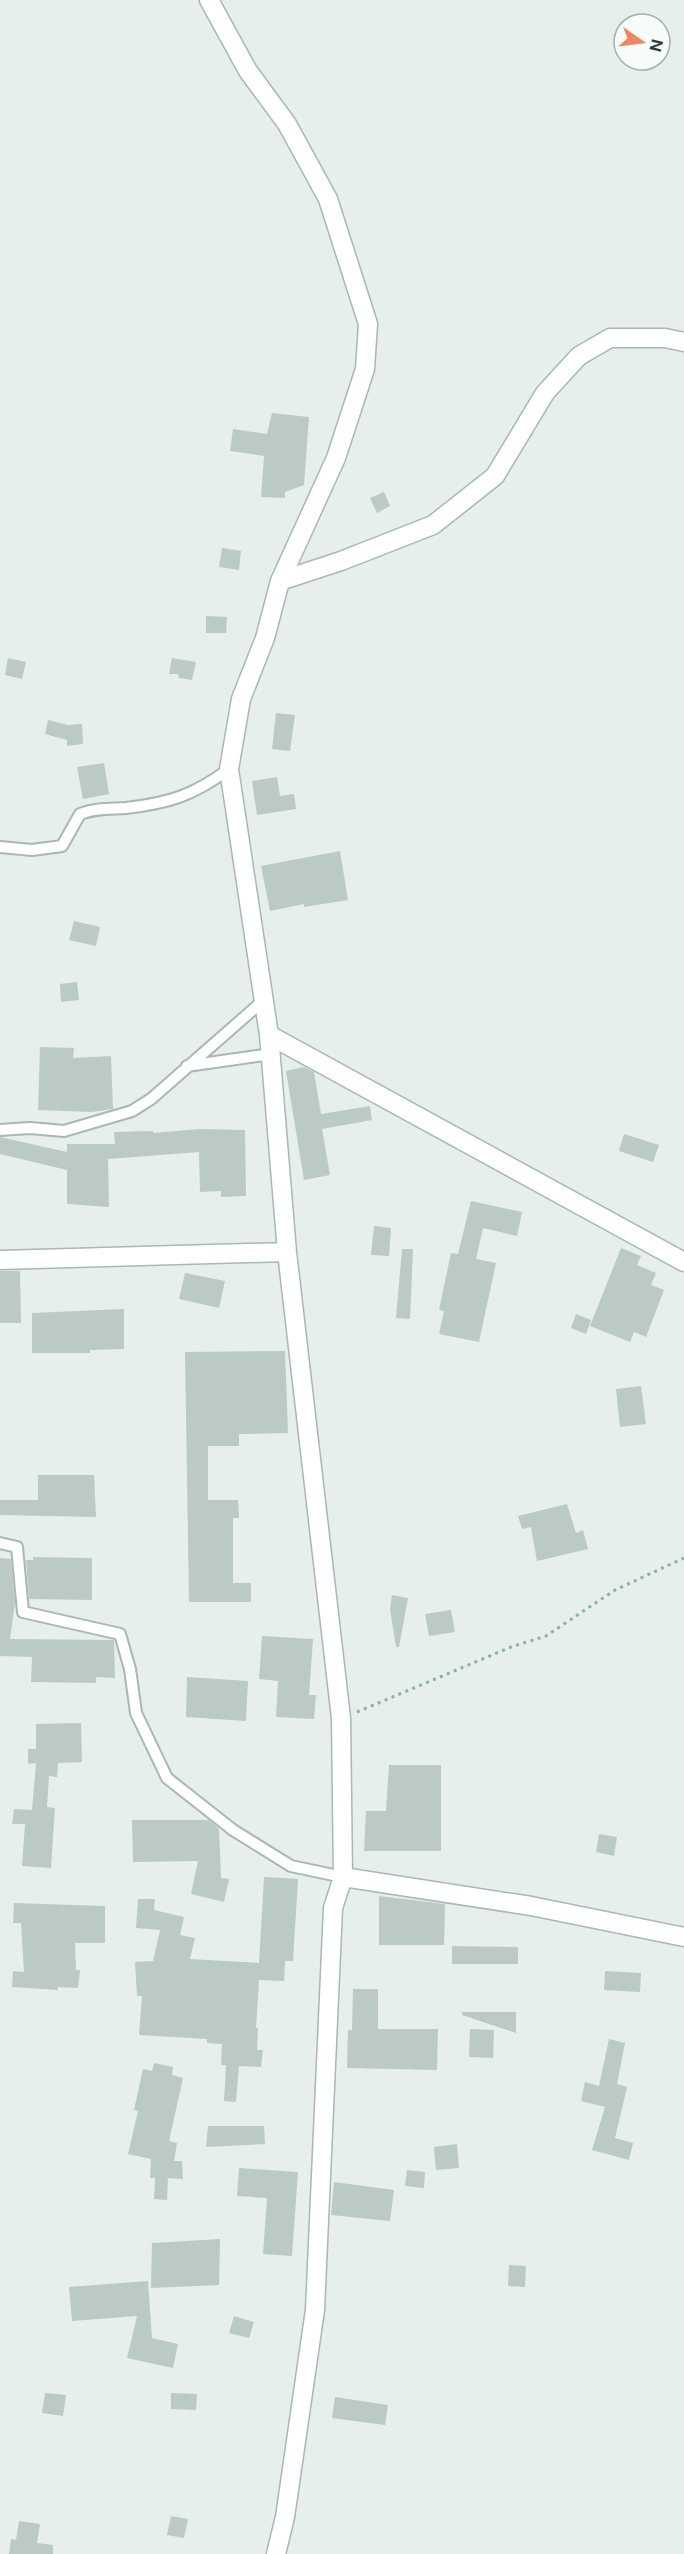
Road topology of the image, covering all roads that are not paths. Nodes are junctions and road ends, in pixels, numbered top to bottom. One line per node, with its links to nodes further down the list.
1 (210, 0): 3 (street)
2 (684, 342): 3 (street)
3 (280, 581): 4 (street)
4 (229, 770): 5 (lane); 6 (street)
5 (0, 847)
6 (264, 1000): 7 (street); 9 (lane)
7 (269, 1035): 8 (street); 13 (street)
8 (271, 1054): 9 (lane); 11 (street)
9 (187, 1066): 10 (lane)
10 (0, 1130)
11 (287, 1252): 12 (street); 15 (street)
12 (0, 1260)
13 (684, 1262)
14 (0, 1543): 15 (lane)
15 (343, 1877): 16 (street); 17 (street)
16 (684, 1937)
17 (276, 2554)

